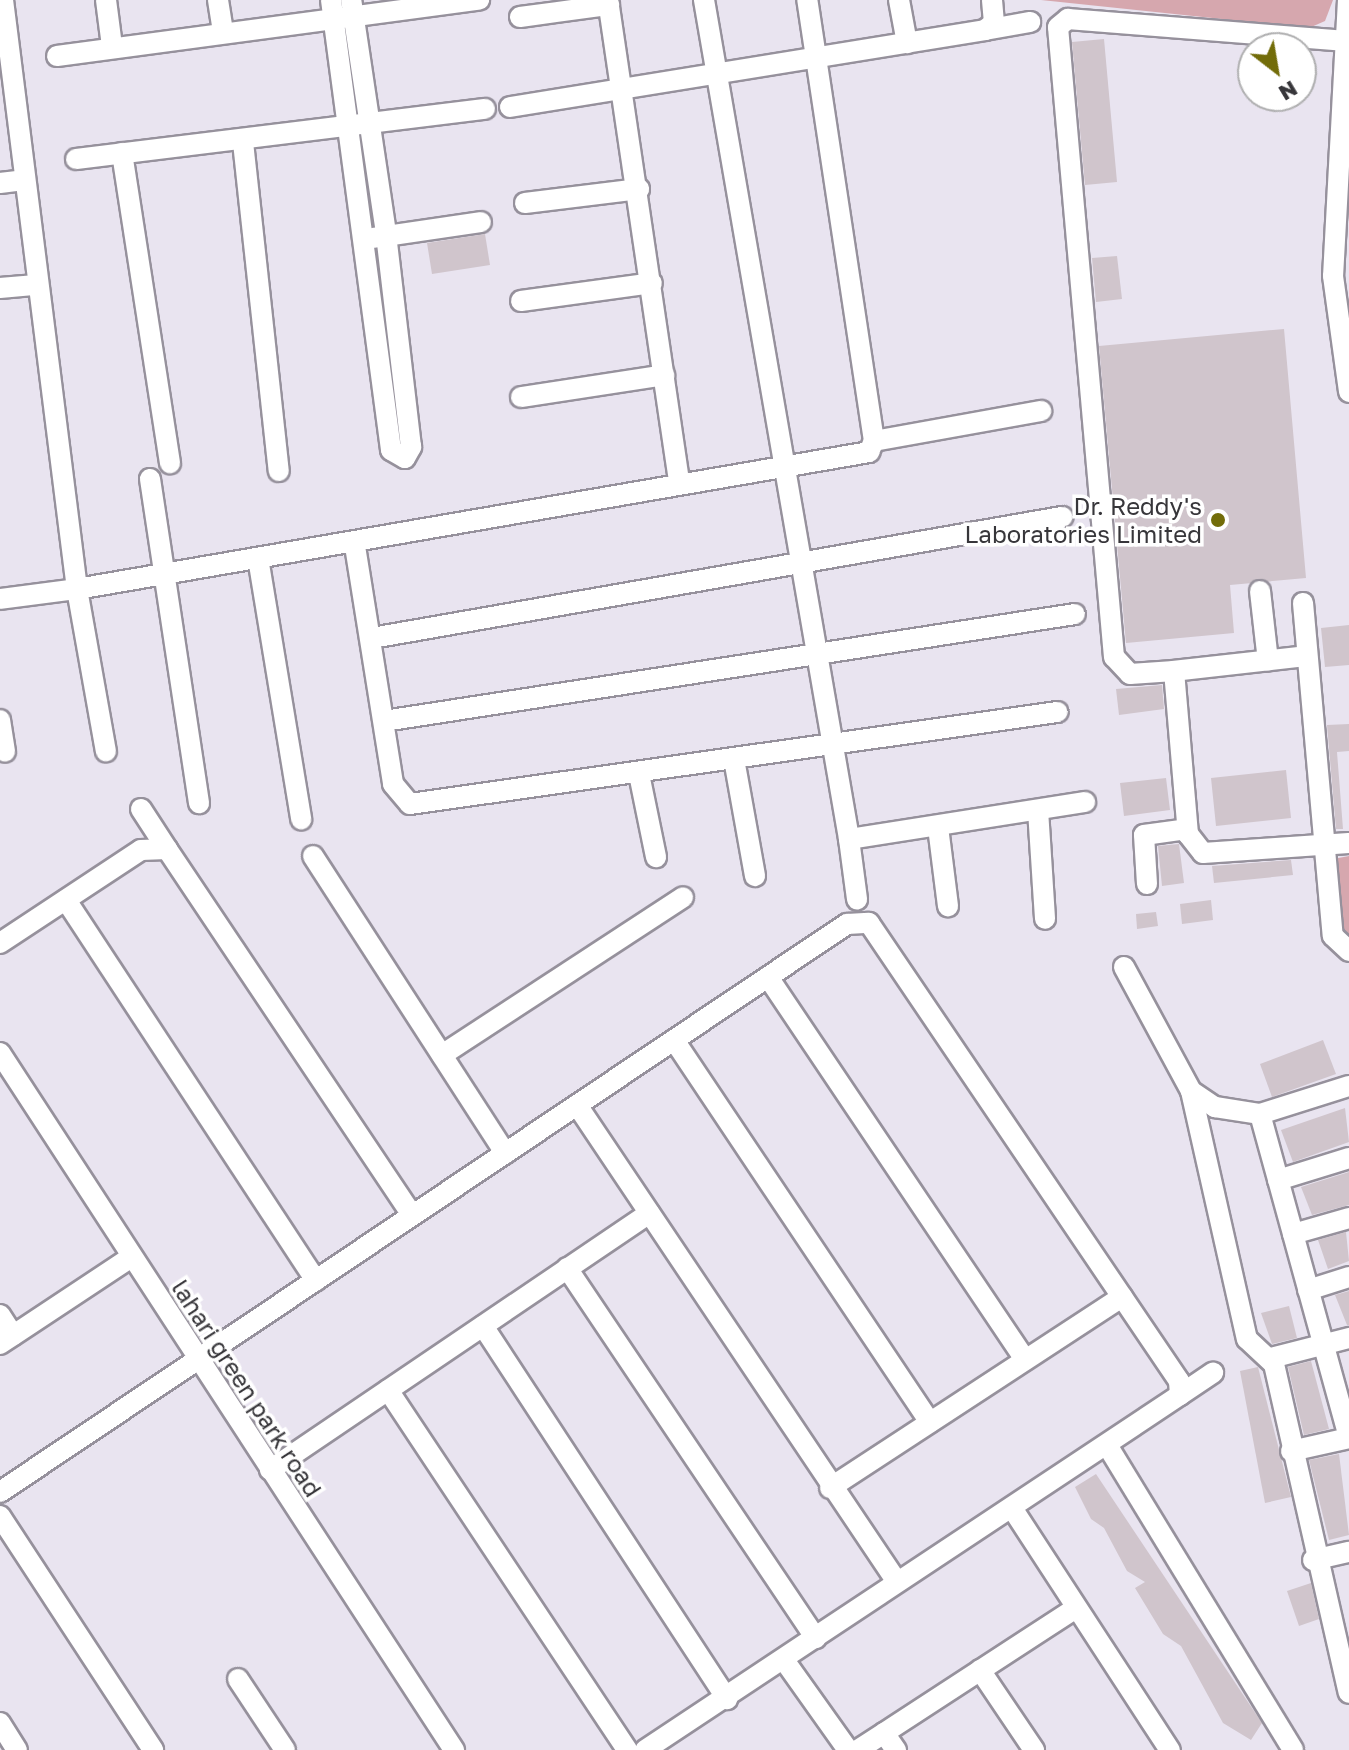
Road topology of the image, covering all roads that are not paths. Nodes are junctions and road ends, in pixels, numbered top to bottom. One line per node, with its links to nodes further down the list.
1 (3, 0): 30 (street)
2 (106, 0): 18 (street)
3 (218, 0): 15 (street)
4 (479, 0): 11 (street)
5 (704, 0): 21 (street)
6 (807, 0): 20 (street)
7 (899, 0): 17 (street)
8 (992, 0): 14 (street)
9 (1348, 0): 16 (street)
10 (608, 2): 12 (street); 22 (street)
11 (342, 8): 15 (street); 25 (street); 26 (street)
12 (520, 17)
13 (1030, 22): 14 (street)
14 (985, 30): 17 (street)
15 (223, 33): 18 (street)
16 (1347, 40): 37 (street); 66 (street)
17 (907, 43): 20 (street)
18 (112, 46): 19 (street)
19 (57, 56)
20 (817, 58): 21 (street); 46 (street)
21 (717, 74): 22 (street); 48 (street)
22 (625, 89): 23 (street); 32 (street)
23 (510, 107)
24 (485, 109): 25 (street)
25 (367, 121): 26 (street); 35 (street)
26 (346, 124): 27 (street); 36 (street)
27 (243, 142): 28 (street); 49 (street)
28 (122, 153): 29 (street); 47 (street)
29 (76, 159)
30 (24, 180): 31 (street); 39 (street)
31 (0, 183)
32 (639, 189): 33 (street); 38 (street)
33 (525, 203)
34 (481, 222): 35 (street)
35 (386, 233): 36 (street); 36 (street)
36 (362, 241)
37 (1342, 250): 43 (street)
38 (652, 283): 41 (street); 42 (street)
39 (36, 285): 40 (street); 57 (street)
40 (0, 288)
41 (521, 301)
42 (664, 375): 44 (street); 51 (street)
43 (1349, 392)
44 (521, 397)
45 (1041, 411): 46 (street)
46 (874, 441): 48 (street)
47 (170, 463)
48 (785, 466): 51 (street); 55 (street)
49 (279, 471)
50 (150, 479): 56 (street)
51 (679, 479): 53 (street)
52 (1062, 517): 55 (street)
53 (355, 546): 54 (street); 62 (street)
54 (258, 558): 56 (street); 79 (street)
55 (800, 563): 62 (street); 63 (street)
56 (164, 574): 57 (street); 76 (street)
57 (77, 589): 59 (street); 71 (street)
58 (1260, 591): 65 (street)
59 (0, 599)
60 (1303, 603): 64 (street)
61 (1075, 614): 63 (street)
62 (372, 638): 69 (street)
63 (815, 654): 69 (street); 70 (street)
64 (1307, 656): 65 (street); 83 (street)
65 (1268, 661): 66 (street)
66 (1174, 671): 81 (street)
67 (1057, 712): 70 (street)
68 (0, 720): 72 (street)
69 (384, 721): 74 (street)
70 (831, 744): 73 (street); 82 (street)
71 (106, 751)
72 (5, 752)
73 (734, 759): 74 (street); 88 (street)
74 (639, 774): 87 (street)
75 (1085, 802): 78 (street)
76 (199, 803)
77 (141, 809): 85 (street)
78 (1038, 810): 80 (street); 94 (street)
79 (301, 819)
80 (938, 827): 82 (street); 93 (street)
81 (1187, 829): 83 (street); 89 (street)
82 (849, 839): 91 (street)
83 (1322, 843): 84 (street); 96 (street)
84 (1349, 843)
85 (167, 849): 92 (street); 110 (street)
86 (313, 856): 101 (street)
87 (656, 857)
88 (755, 876)
89 (1147, 884)
90 (683, 897): 101 (street)
91 (857, 899)
92 (66, 900): 95 (street); 116 (street)
93 (948, 906)
94 (1045, 919)
95 (0, 943)
96 (1349, 951)
97 (1124, 967): 103 (street)
98 (768, 977): 99 (street); 118 (street); 126 (street)
99 (674, 1040): 104 (street); 130 (street)
100 (0, 1053): 113 (street, lahari green park road)
101 (442, 1055): 106 (street)
102 (1349, 1086): 105 (street)
103 (1191, 1091): 105 (street); 124 (street)
104 (577, 1105): 106 (street); 109 (street)
105 (1260, 1114): 108 (street)
106 (505, 1153): 110 (street)
107 (1349, 1158): 108 (street)
108 (1278, 1180): 112 (street)
109 (649, 1213): 114 (street); 135 (street)
110 (412, 1215): 116 (street)
111 (1349, 1218): 112 (street)
112 (1293, 1234): 117 (street)
113 (130, 1258): 122 (street); 125 (street, lahari green park road)
114 (567, 1268): 120 (street); 143 (street)
115 (1349, 1277): 117 (street)
116 (316, 1280): 125 (street)
117 (1308, 1290): 123 (street)
118 (1122, 1297): 126 (street); 129 (street)
119 (0, 1315): 122 (street)
120 (483, 1326): 128 (street); 148 (street)
121 (1349, 1338): 123 (street)
122 (6, 1340)
123 (1324, 1346): 124 (street); 131 (street)
124 (1271, 1358): 133 (street)
125 (198, 1359): 134 (street, lahari green park road); 136 (street)
126 (1025, 1360): 130 (street)
127 (1213, 1373): 129 (street)
128 (388, 1390): 134 (street); 155 (street)
129 (1180, 1395): 132 (street)
130 (930, 1422): 135 (street)
131 (1349, 1438): 133 (street)
132 (1107, 1445): 137 (street); 161 (street)
133 (1291, 1451): 140 (street)
134 (270, 1470): 151 (street, lahari green park road)
135 (830, 1488): 141 (street)
136 (0, 1492)
137 (1012, 1508): 141 (street); 142 (street)
138 (0, 1516): 153 (street)
139 (1349, 1552): 140 (street)
140 (1313, 1560): 147 (street)
141 (897, 1582): 143 (street)
142 (1076, 1608): 145 (street); 160 (street)
143 (816, 1638): 144 (street)
144 (784, 1660): 148 (street); 157 (street)
145 (980, 1670): 150 (street); 159 (street)
146 (238, 1679): 154 (street)
147 (1349, 1693)
148 (727, 1699): 156 (street)
149 (0, 1723): 152 (street)
150 (890, 1741): 158 (street)
151 (445, 1746)
152 (17, 1750)
153 (153, 1750)
154 (285, 1750)
155 (627, 1750)
156 (645, 1750)
157 (848, 1750)
158 (858, 1750)
159 (1034, 1750)
160 (1170, 1750)
161 (1293, 1750)

